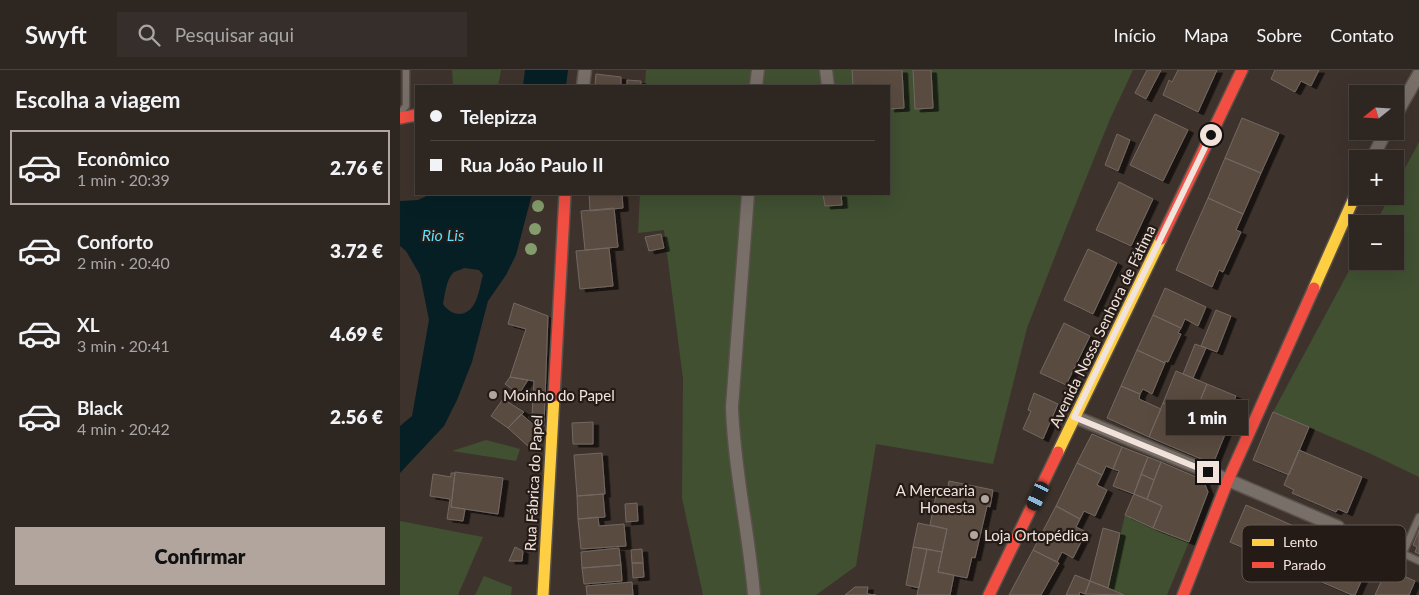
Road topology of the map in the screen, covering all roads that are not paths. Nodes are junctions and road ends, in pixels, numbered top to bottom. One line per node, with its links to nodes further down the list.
1 (406, 70): 7 (lane)
2 (585, 70): 8 (street)
3 (758, 70): 9 (street)
4 (826, 70): 10 (street)
5 (1242, 70): 18 (main road, Avenida Nossa Senhora de Fátima)
6 (1419, 74): 11 (street)
7 (403, 85): 12 (lane)
8 (583, 85)
9 (756, 85)
10 (828, 85)
11 (1404, 100)
12 (400, 113)
13 (415, 115): 14 (main road)
14 (400, 118)
15 (565, 195): 25 (main road, Rua Fábrica do Papel)
16 (748, 195): 26 (street)
17 (1351, 205): 19 (main road)
18 (1074, 417): 19 (street); 27 (main road, Avenida Nossa Senhora de Fátima)
19 (1228, 480): 21 (street); 28 (main road)
20 (1419, 517): 22 (lane)
21 (1333, 525)
22 (1406, 546)
23 (1406, 555): 24 (lane)
24 (1419, 561)
25 (544, 595)
26 (754, 595)
27 (989, 595)
28 (1183, 595)

